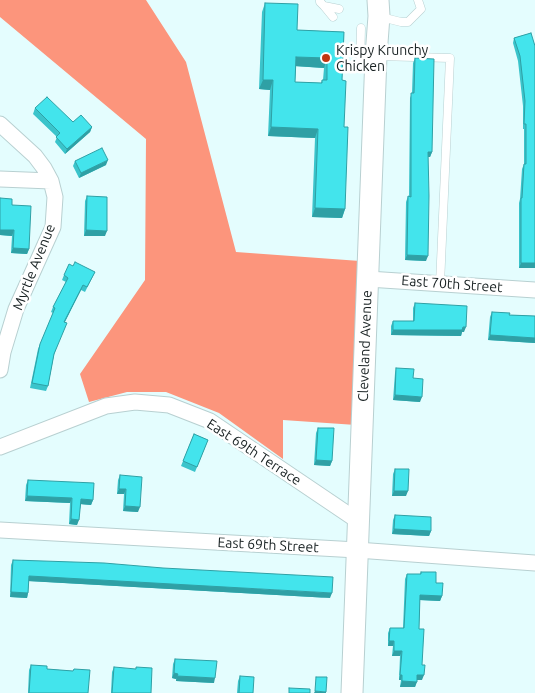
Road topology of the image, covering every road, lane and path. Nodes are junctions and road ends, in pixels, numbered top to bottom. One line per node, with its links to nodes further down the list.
1 (418, 0): 3 (lane)
2 (322, 3): 4 (lane); 5 (lane)
3 (378, 8): 7 (main road, Cleveland Avenue)
4 (339, 9)
5 (333, 17)
6 (361, 28): 7 (lane)
7 (376, 61): 11 (main road, Cleveland Avenue); 12 (lane)
8 (0, 124): 10 (street, Myrtle Avenue)
9 (0, 179): 10 (street)
10 (51, 181): 14 (street, Myrtle Avenue)
11 (368, 279): 12 (street, East 70th Street); 17 (main road, Cleveland Avenue)
12 (440, 284): 13 (street, East 70th Street)
13 (535, 290)
14 (2, 352): 15 (street, Myrtle Avenue)
15 (0, 370)
16 (0, 447): 17 (street, East 69th Terrace)
17 (358, 521): 19 (main road, Cleveland Avenue)
18 (0, 530): 19 (street, East 69th Street)
19 (357, 550): 20 (street, East 69th Street); 21 (main road, Cleveland Avenue)
20 (535, 563)
21 (352, 693)

